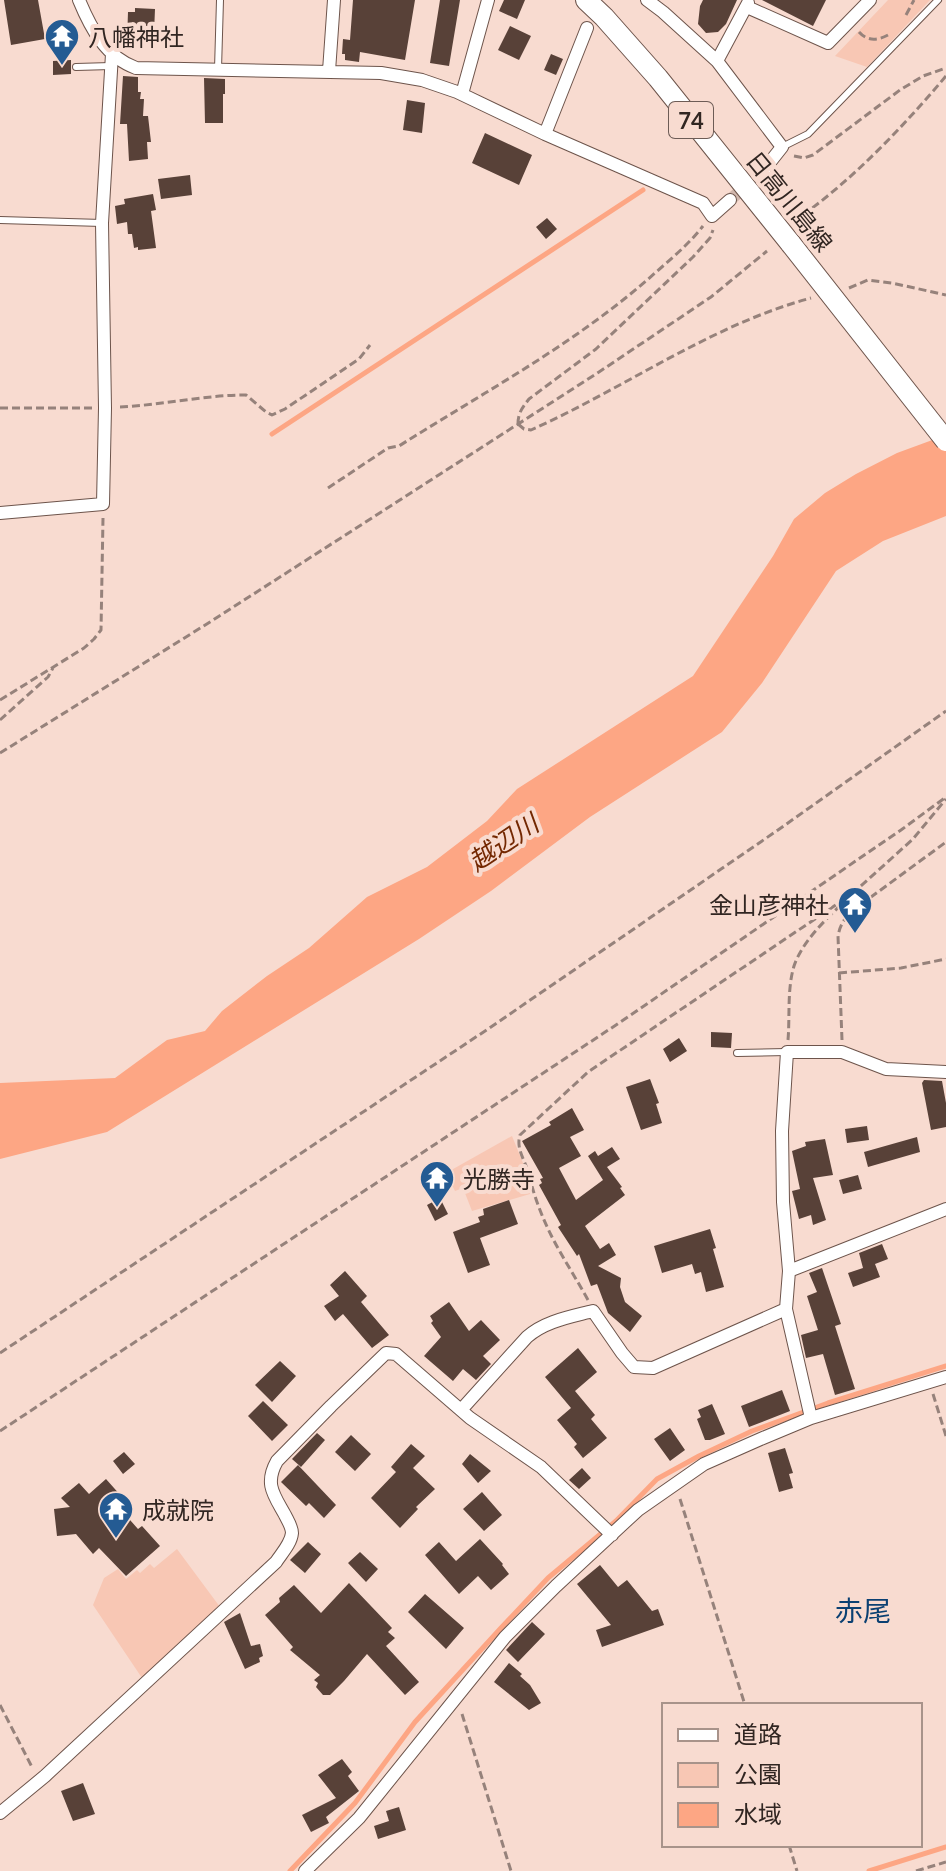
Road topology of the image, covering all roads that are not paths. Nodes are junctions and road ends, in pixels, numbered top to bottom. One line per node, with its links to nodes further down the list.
1 (79, 0): 11 (street)
2 (220, 0): 14 (lane)
3 (334, 0): 15 (street)
4 (488, 0): 16 (street)
5 (586, 0): 23 (main road, 日高川島線 / 74, bridge)
6 (647, 0): 12 (street)
7 (870, 0): 9 (street)
8 (938, 0): 18 (lane)
9 (748, 4): 12 (street)
10 (587, 28): 17 (street)
11 (112, 60): 13 (lane); 14 (street); 22 (street)
12 (717, 61): 18 (street)
13 (76, 67)
14 (218, 69): 15 (street)
15 (329, 71): 16 (street)
16 (462, 94): 17 (street)
17 (545, 134): 20 (street)
18 (782, 147): 19 (street)
19 (763, 171)
20 (730, 200)
21 (0, 220): 22 (lane)
22 (102, 223): 24 (street)
23 (946, 441)
24 (0, 513)
25 (787, 1052): 26 (lane); 27 (street); 29 (street)
26 (737, 1053)
27 (946, 1072)
28 (946, 1209): 29 (street)
29 (789, 1271): 30 (street)
30 (786, 1309): 32 (street); 33 (street)
31 (946, 1377): 33 (street)
32 (461, 1410): 34 (street); 35 (street)
33 (811, 1418): 34 (street)
34 (608, 1531): 36 (street)
35 (0, 1813)
36 (305, 1871)

